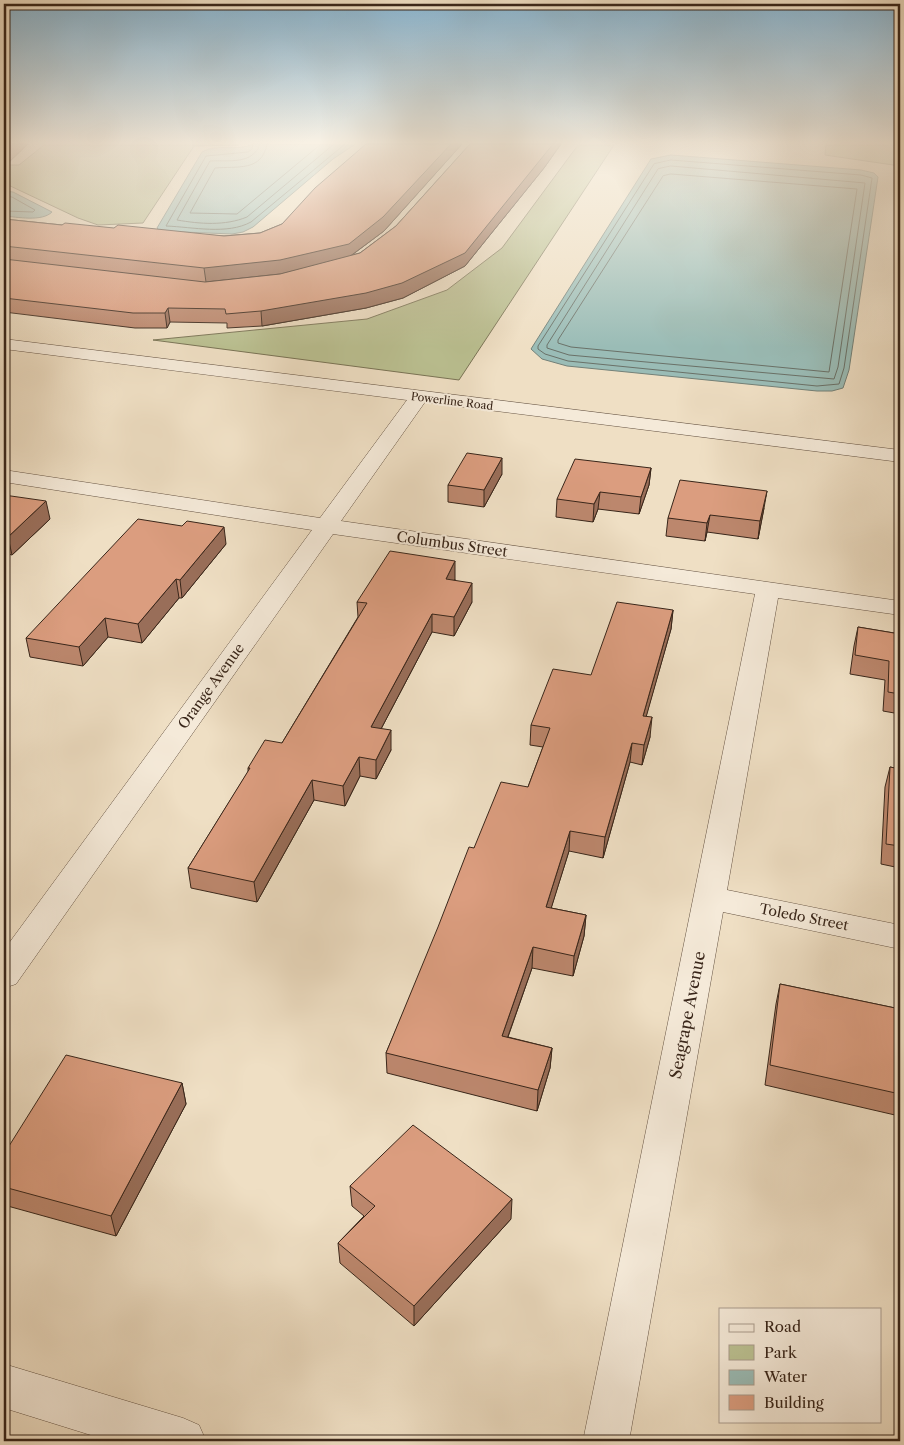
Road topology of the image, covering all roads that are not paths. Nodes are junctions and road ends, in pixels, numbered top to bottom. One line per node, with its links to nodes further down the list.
1 (4, 344): 2 (street, Powerline Road)
2 (419, 397): 3 (street, Powerline Road); 5 (street, Orange Avenue)
3 (900, 456)
4 (4, 476): 5 (street, Columbus Street)
5 (326, 526): 6 (street, Columbus Street); 10 (street, Orange Avenue)
6 (768, 588): 7 (street, Columbus Street); 8 (street, Seagrape Avenue)
7 (900, 608)
8 (708, 898): 9 (street, Toledo Street); 13 (street, Seagrape Avenue)
9 (900, 937)
10 (4, 975)
11 (4, 1386): 12 (street)
12 (184, 1441)
13 (606, 1441)

